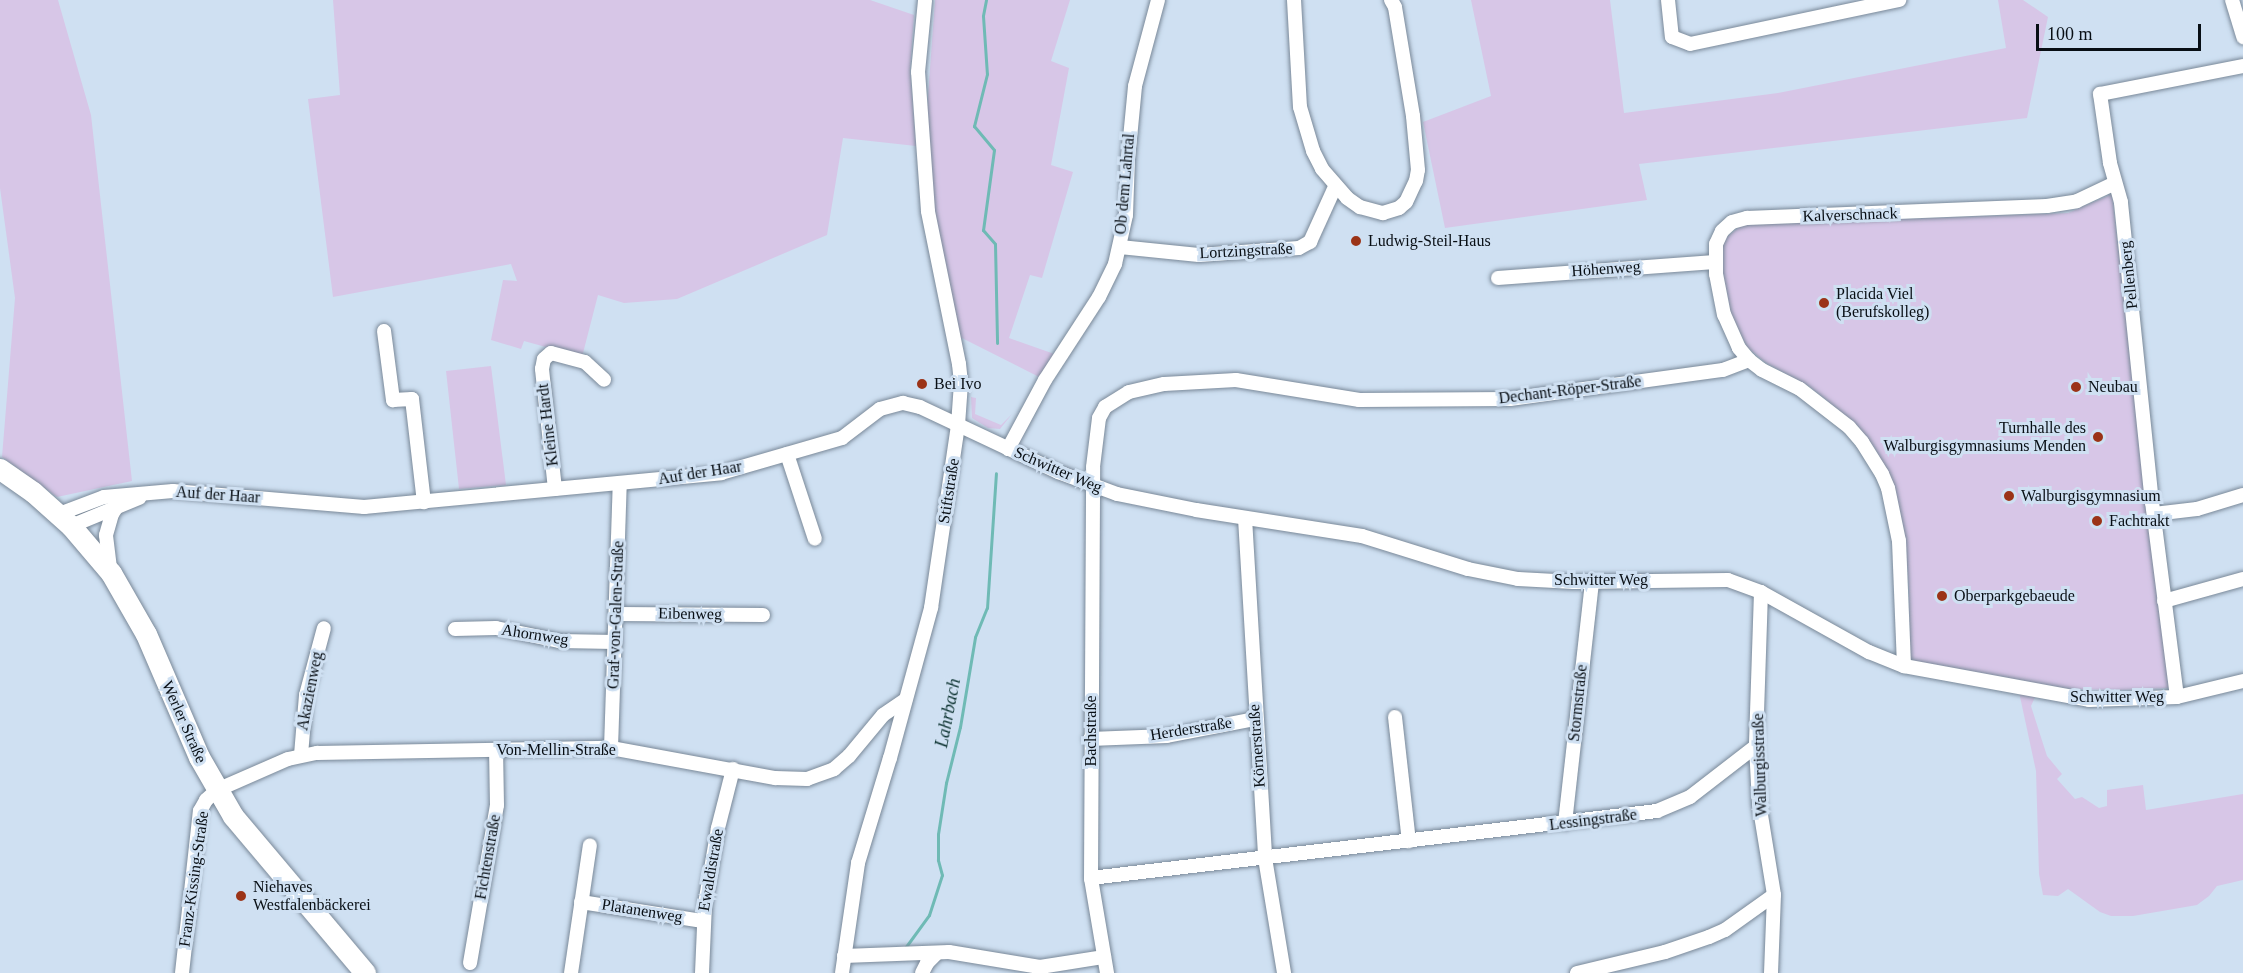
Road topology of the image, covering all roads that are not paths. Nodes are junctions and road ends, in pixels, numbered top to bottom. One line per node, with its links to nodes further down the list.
1 (925, 0): 19 (street, Stiftstraße)
2 (1158, 0): 13 (street, Ob dem Lahrtal)
3 (1294, 0): 12 (street)
4 (1391, 0): 12 (street)
5 (1668, 0): 8 (street)
6 (1899, 0): 8 (street)
7 (2232, 0): 9 (street)
8 (1858, 5)
9 (2243, 37)
10 (2243, 66): 11 (street, Pellenberg)
11 (2115, 183): 14 (street, Kalverschnack); 30 (street, Pellenberg)
12 (1335, 187): 13 (street, Lortzingstraße)
13 (1120, 248): 20 (street, Ob dem Lahrtal)
14 (1714, 262): 15 (street, Höhenweg); 17 (street, Kalverschnack)
15 (1498, 278)
16 (384, 331): 28 (street)
17 (1749, 360): 24 (street, Dechant-Röper-Straße); 44 (street)
18 (604, 380): 25 (street, Kleine Hardt)
19 (958, 425): 20 (street, Schwitter Weg); 21 (street, Auf der Haar); 47 (street, Stiftstraße)
20 (1008, 449): 24 (street, Schwitter Weg)
21 (787, 454): 23 (street, Auf der Haar); 33 (street)
22 (4, 471): 32 (main road, Werler Straße)
23 (620, 483): 25 (street, Auf der Haar); 39 (street, Graf-von-Galen-Straße)
24 (1093, 487): 31 (street, Schwitter Weg); 50 (street, Bachstraße)
25 (555, 489): 28 (street, Auf der Haar)
26 (156, 492): 28 (street, Auf der Haar); 29 (street, Auf der Haar); 32 (street, Auf der Haar)
27 (2243, 495): 30 (street)
28 (424, 502)
29 (118, 505): 32 (street, Auf der Haar); 34 (street)
30 (2154, 514): 38 (street, Pellenberg)
31 (1245, 518): 36 (street, Schwitter Weg); 49 (street, Körnerstraße)
32 (65, 520): 34 (main road, Werler Straße)
33 (815, 538)
34 (111, 573): 56 (main road, Werler Straße)
35 (2243, 579): 38 (street)
36 (1592, 582): 37 (street, Schwitter Weg); 57 (street, Stormstraße)
37 (1761, 592): 44 (street, Schwitter Weg); 51 (street, Walburgisstraße)
38 (2164, 602): 46 (street, Pellenberg)
39 (617, 614): 40 (street, Eibenweg); 43 (street, Graf-von-Galen-Straße)
40 (763, 615)
41 (324, 628): 54 (street, Akazienweg)
42 (455, 629): 43 (street, Ahornweg)
43 (615, 642): 52 (street, Graf-von-Galen-Straße)
44 (1904, 666): 46 (street, Schwitter Weg)
45 (2243, 681): 46 (street, Schwitter Weg)
46 (2177, 697)
47 (905, 700): 55 (street, Von-Mellin-Straße); 66 (street, Stiftstraße)
48 (1395, 717): 58 (street)
49 (1255, 719): 50 (street, Herderstraße); 60 (street, Körnerstraße)
50 (1090, 739): 61 (street, Bachstraße)
51 (1756, 746): 57 (street, Lessingstraße); 62 (street, Walburgisstraße)
52 (611, 748): 53 (street, Von-Mellin-Straße); 55 (street, Von-Mellin-Straße)
53 (496, 750): 54 (street, Von-Mellin-Straße); 68 (street, Fichtenstraße)
54 (301, 755): 56 (street, Von-Mellin-Straße)
55 (733, 769): 64 (street, Ewaldistraße)
56 (217, 790): 70 (street, Franz-Kissing-Straße); 71 (main road, Werler Straße)
57 (1565, 823): 58 (street, Lessingstraße)
58 (1409, 841): 60 (street, Lessingstraße)
59 (590, 845): 63 (street, Platanenweg)
60 (1265, 858): 61 (street, Lessingstraße); 77 (street, Körnerstraße)
61 (1090, 878): 67 (street, Bachstraße)
62 (1774, 895): 78 (street); 79 (street, Walburgisstraße)
63 (581, 902): 64 (street, Platanenweg); 72 (street, Platanenweg)
64 (702, 921): 73 (street, Ewaldistraße)
65 (936, 954): 66 (street); 69 (street); 75 (street)
66 (844, 956): 74 (street, Stiftstraße)
67 (1104, 957): 69 (street); 76 (street, Bachstraße)
68 (470, 963)
69 (1002, 967)
70 (182, 973)
71 (365, 973)
72 (571, 973)
73 (702, 973)
74 (842, 973)
75 (922, 973)
76 (1107, 973)
77 (1284, 973)
78 (1577, 973)
79 (1771, 973)

